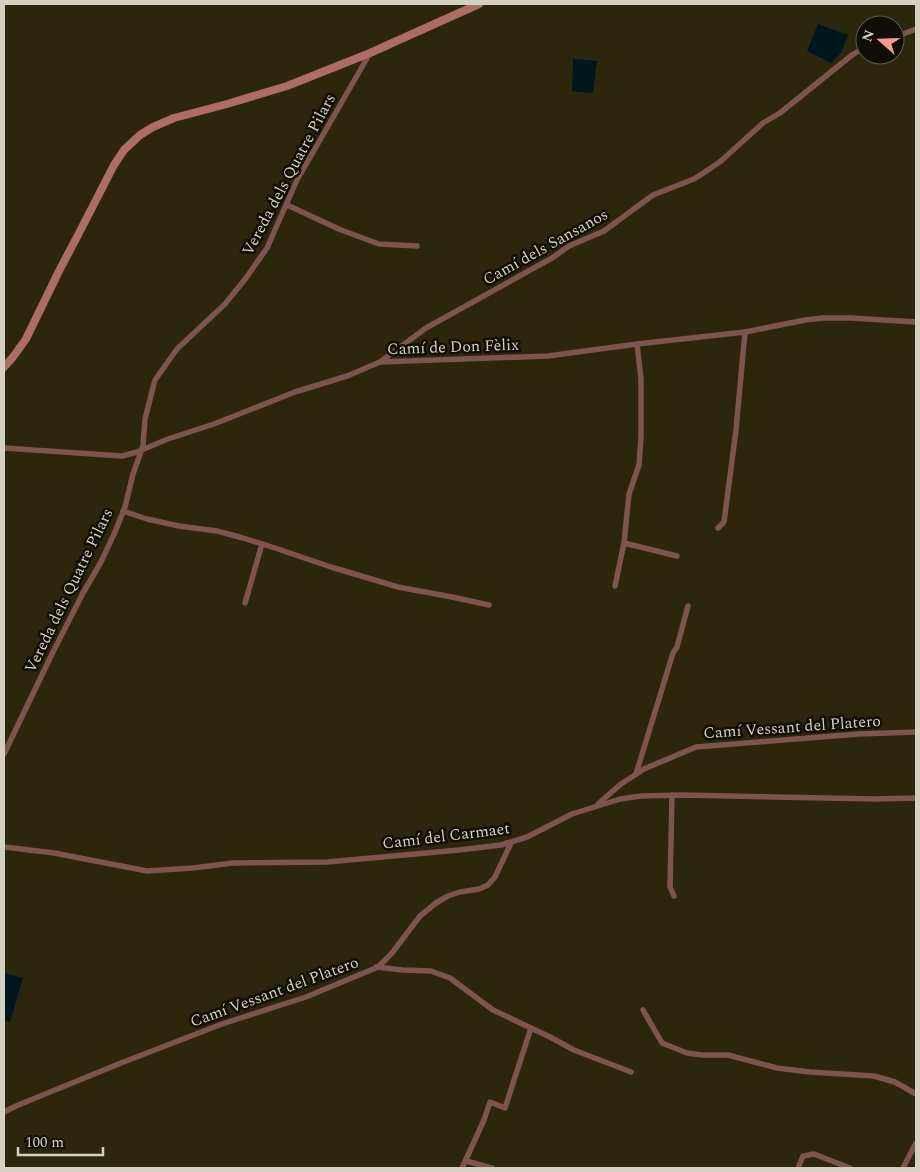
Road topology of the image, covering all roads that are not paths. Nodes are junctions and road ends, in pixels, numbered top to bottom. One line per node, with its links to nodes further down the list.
1 (478, 4): 2 (main road)
2 (370, 53): 4 (street, Vereda dels Quatre Pilars); 10 (main road)
3 (855, 53): 9 (street, Camí dels Sansanos)
4 (286, 204): 5 (street); 12 (street, Vereda dels Quatre Pilars)
5 (417, 246)
6 (916, 322): 7 (street, Camí de Don Fèlix)
7 (745, 332): 8 (street, Camí de Don Fèlix); 14 (street)
8 (637, 344): 9 (street, Camí de Don Fèlix); 15 (street)
9 (380, 362): 12 (street, Camí de Don Fèlix)
10 (4, 368)
11 (4, 448): 12 (street, Camí de Don Fèlix)
12 (141, 451): 13 (street, Vereda dels Quatre Pilars)
13 (124, 510): 16 (street); 23 (street, Vereda dels Quatre Pilars)
14 (718, 528)
15 (624, 543): 17 (street); 18 (street)
16 (262, 544): 19 (street); 20 (street)
17 (677, 556)
18 (614, 586)
19 (245, 603)
20 (490, 606)
21 (688, 606): 24 (street)
22 (916, 732): 24 (street, Camí Vessant del Platero)
23 (4, 754)
24 (636, 774): 27 (street, Camí Vessant del Platero)
25 (672, 795): 26 (street, Camí del Carmaet); 27 (street, Camí del Carmaet); 30 (street)
26 (916, 798)
27 (596, 806): 28 (street, Camí del Carmaet)
28 (511, 843): 29 (street, Camí del Carmaet); 31 (street, Camí Vessant del Platero)
29 (4, 847)
30 (674, 896)
31 (376, 968): 33 (street); 36 (street, Camí Vessant del Platero)
32 (643, 1010): 35 (street)
33 (531, 1028): 34 (street); 38 (street)
34 (630, 1072)
35 (916, 1094)
36 (4, 1112)
37 (916, 1143): 43 (street)
38 (466, 1161): 39 (street); 40 (street)
39 (462, 1168)
40 (492, 1168)
41 (798, 1168): 42 (street)
42 (850, 1168)
43 (903, 1168)

